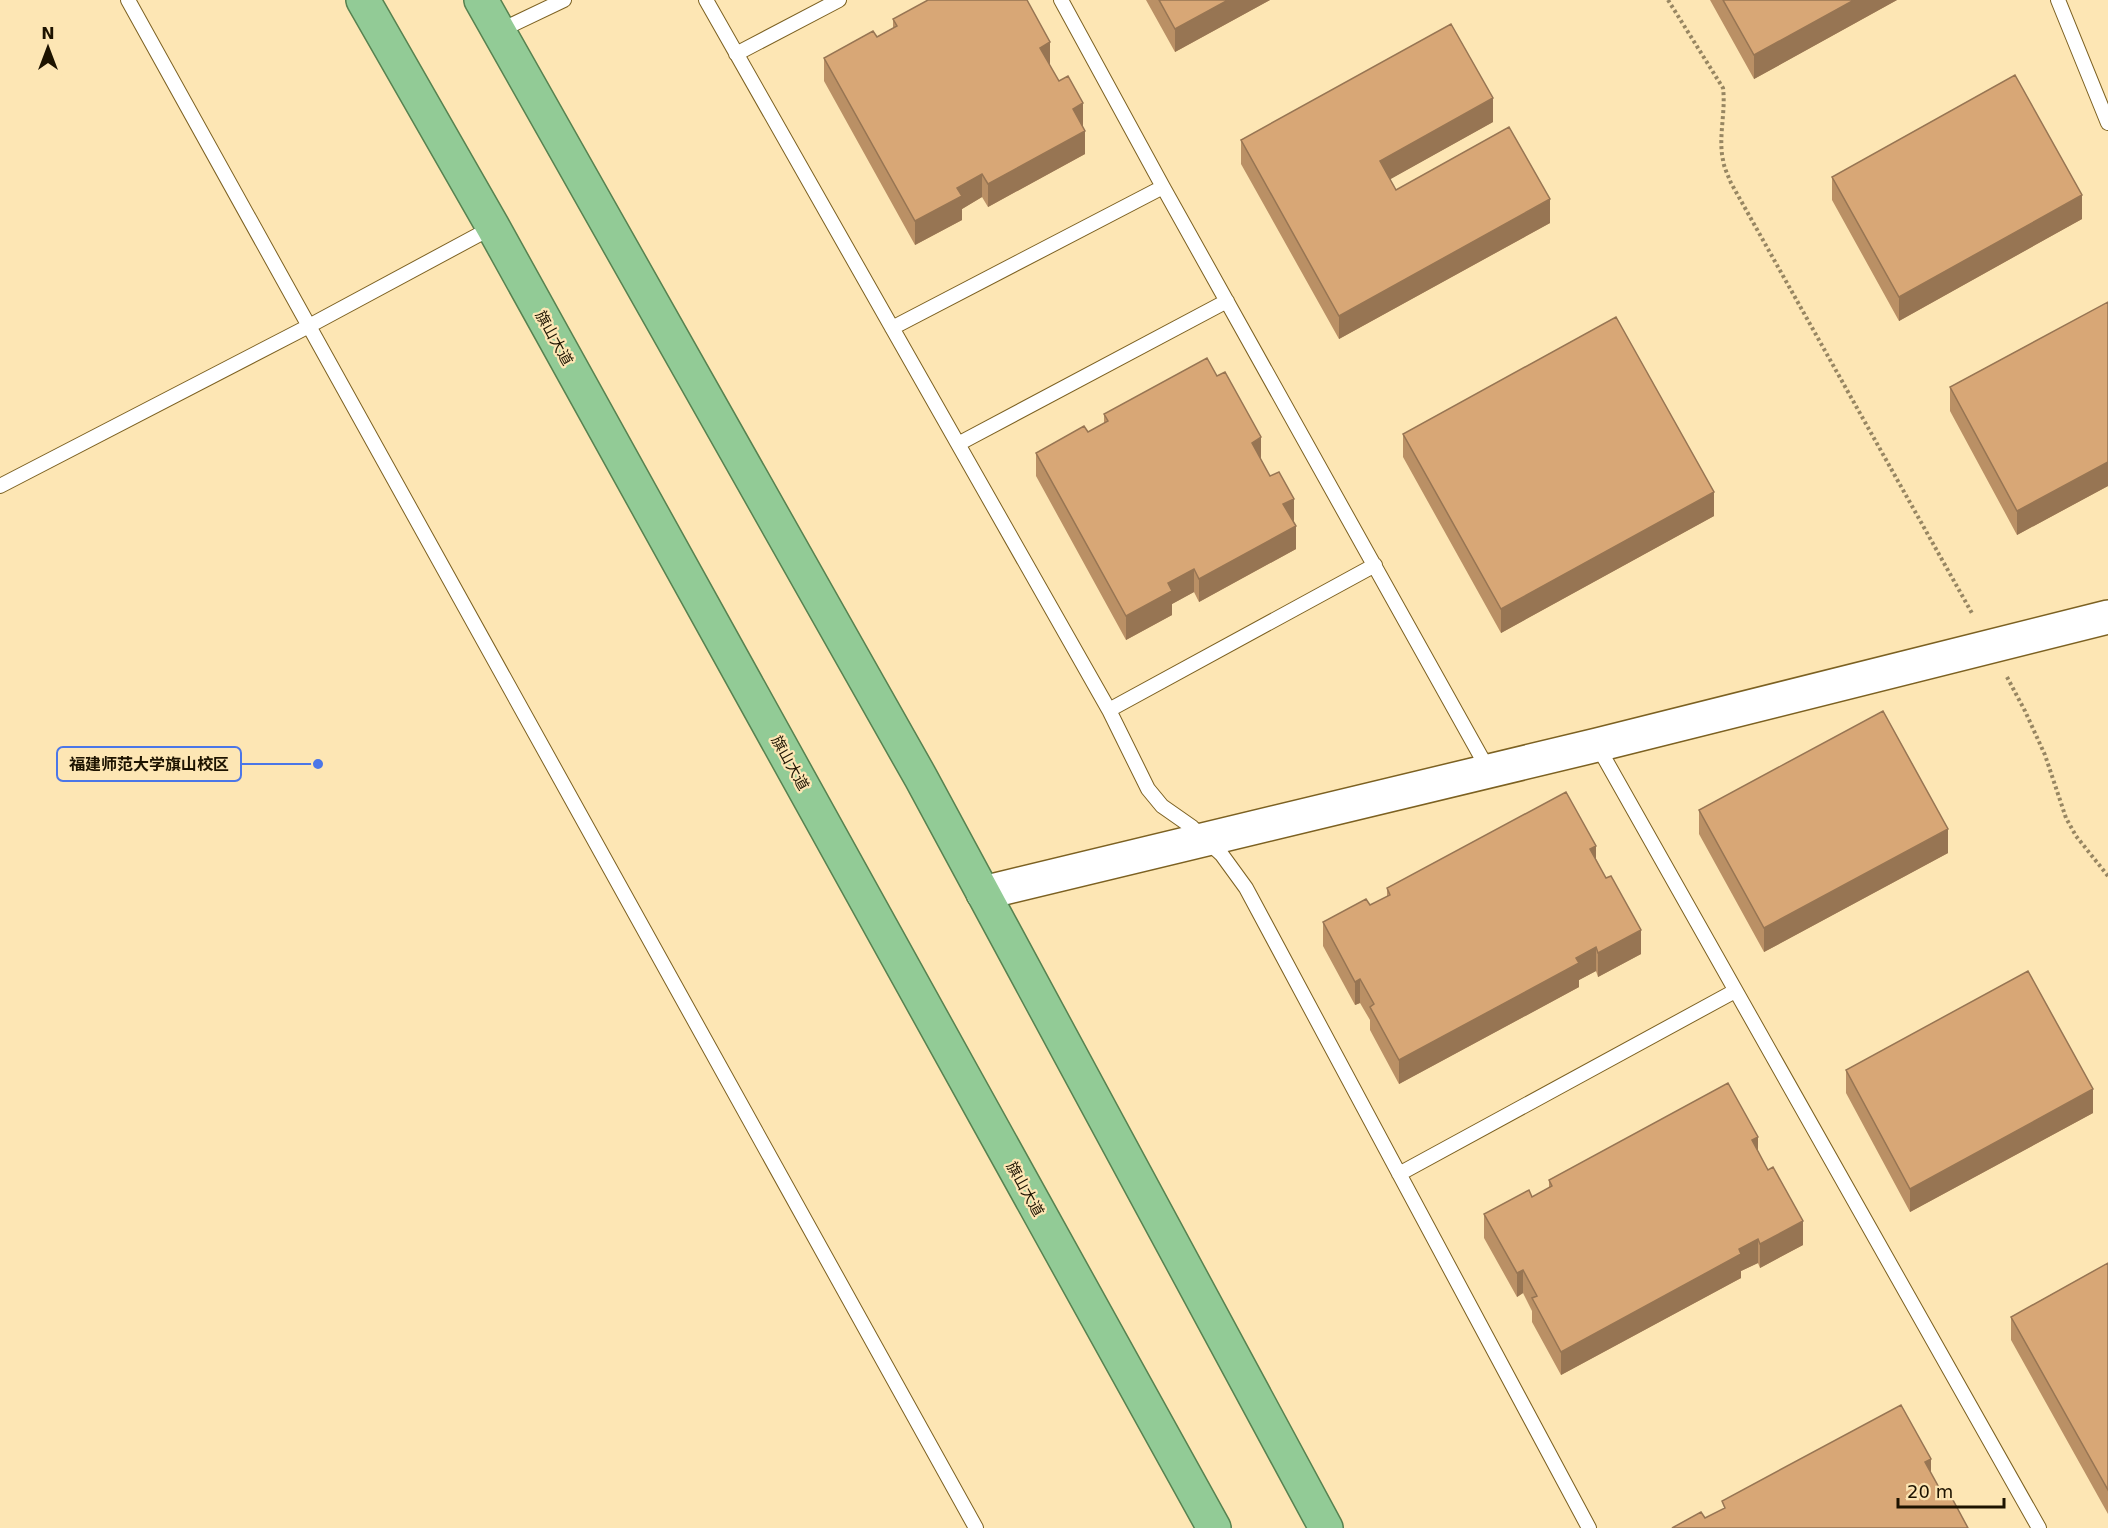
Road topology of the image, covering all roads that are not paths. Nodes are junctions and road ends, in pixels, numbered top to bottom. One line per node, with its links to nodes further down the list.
1 (128, 0): 15 (lane)
2 (363, 0): 13 (highway, 旗山大道)
3 (481, 0): 9 (highway)
4 (564, 0): 9 (lane)
5 (706, 0): 10 (lane)
6 (839, 0): 10 (lane)
7 (1061, 0): 12 (lane)
8 (2058, 0): 11 (lane)
9 (499, 31): 25 (highway)
10 (736, 54): 16 (lane)
11 (2108, 123)
12 (1163, 187): 14 (lane); 16 (lane)
13 (493, 227): 15 (lane); 29 (highway, 旗山大道)
14 (1227, 301): 17 (lane); 19 (lane)
15 (309, 326): 18 (lane); 28 (lane)
16 (892, 328): 17 (lane)
17 (958, 444): 21 (lane)
18 (0, 486)
19 (1375, 565): 21 (lane); 23 (lane)
20 (2108, 617): 22 (street)
21 (1109, 710): 24 (lane)
22 (1597, 745): 23 (street); 26 (lane)
23 (1489, 771): 24 (street)
24 (1206, 839): 25 (street); 27 (lane)
25 (983, 893): 30 (highway)
26 (1736, 991): 27 (lane); 32 (lane)
27 (1399, 1174): 31 (lane)
28 (976, 1528)
29 (1214, 1528)
30 (1326, 1528)
31 (1589, 1528)
32 (2039, 1528)

